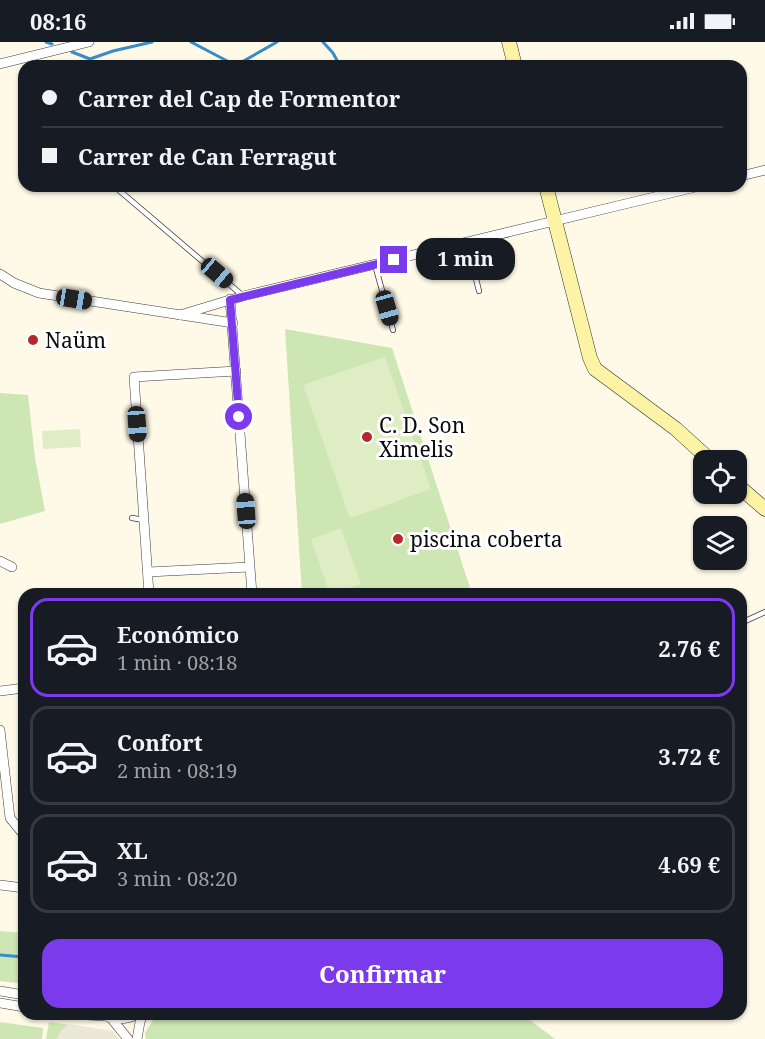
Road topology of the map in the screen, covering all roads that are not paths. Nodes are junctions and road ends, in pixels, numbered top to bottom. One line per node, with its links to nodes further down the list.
1 (89, 42): 4 (street)
2 (509, 42): 3 (street)
3 (514, 60)
4 (0, 64)
5 (765, 170): 6 (street)
6 (747, 174)
7 (121, 192): 15 (lane)
8 (548, 192): 10 (street)
9 (675, 192): 10 (street)
10 (555, 221): 11 (street); 21 (street)
11 (467, 242): 12 (street); 14 (lane)
12 (375, 265): 15 (street); 19 (lane)
13 (0, 274): 17 (street)
14 (479, 291)
15 (243, 296): 16 (street)
16 (230, 300): 17 (street); 18 (street)
17 (180, 315): 18 (street)
18 (232, 323): 20 (street)
19 (393, 330)
20 (236, 371): 25 (street); 28 (street)
21 (699, 450)
22 (747, 493): 23 (street)
23 (765, 509)
24 (132, 518): 25 (lane)
25 (145, 520): 29 (street)
26 (0, 561): 27 (street)
27 (12, 567)
28 (249, 567): 29 (street); 31 (street)
29 (148, 572): 30 (street)
30 (149, 588)
31 (251, 588)
32 (765, 612): 33 (lane)
33 (747, 620)
34 (18, 689): 35 (street)
35 (0, 691)
36 (0, 730): 37 (street)
37 (18, 828)
38 (0, 885): 39 (street)
39 (18, 887)
40 (0, 991): 41 (street)
41 (18, 994)
42 (0, 1003): 43 (street)
43 (18, 1006)
44 (110, 1020): 46 (street)
45 (141, 1020): 47 (street)
46 (128, 1039)
47 (137, 1039)

